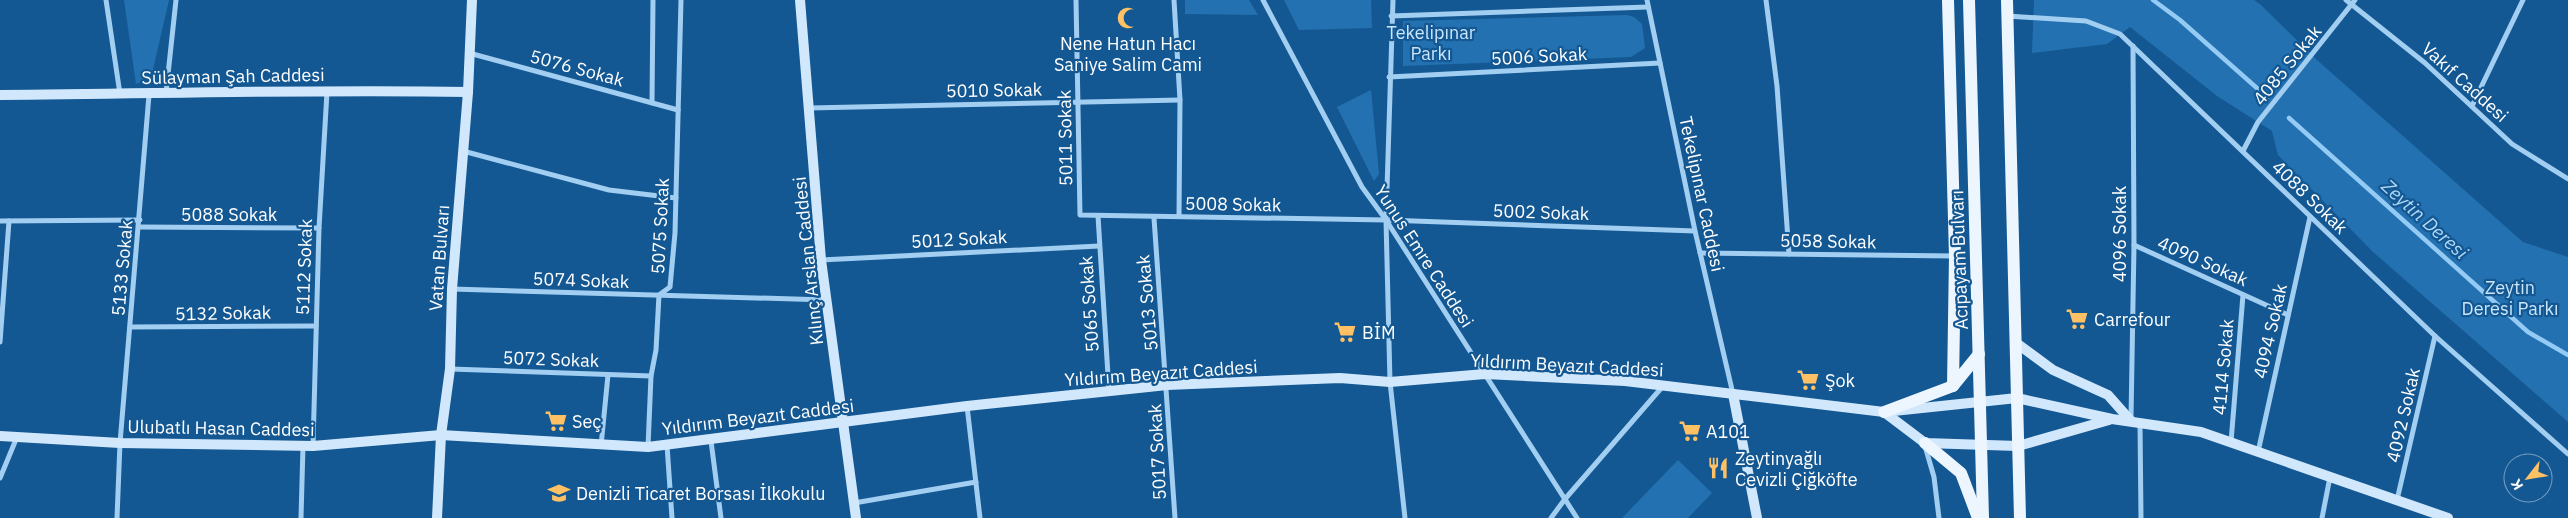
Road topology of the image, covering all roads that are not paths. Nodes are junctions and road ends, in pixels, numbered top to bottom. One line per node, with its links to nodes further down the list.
1 (106, 0): 29 (street)
2 (176, 0): 28 (street)
3 (472, 0): 23 (street, Vatan Bulvarı)
4 (653, 0): 34 (street)
5 (681, 0): 37 (street, 5075 Sokak)
6 (800, 0): 36 (street, Kılınç Arslan Caddesi)
7 (1076, 0): 33 (street, 5011 Sokak)
8 (1174, 0): 32 (street)
9 (1263, 0): 49 (street, Yunus Emre Caddesi)
10 (1392, 0): 20 (street)
11 (1646, 0): 19 (street, Tekelipınar Caddesi)
12 (1766, 0): 57 (street)
13 (1948, 0): 58 (main road)
14 (1969, 0): 70 (main road, Acıpayam Bulvarı)
15 (2007, 0): 21 (main road)
16 (2346, 0): 18 (street, Vakıf Caddesi)
17 (2523, 0): 35 (street)
18 (2354, 3): 35 (street, Vakıf Caddesi); 39 (street, 4085 Sokak)
19 (1648, 8): 20 (street); 24 (street, Tekelipınar Caddesi)
20 (1391, 16): 25 (street)
21 (2007, 16): 22 (street, 4088 Sokak); 69 (main road)
22 (2133, 46): 39 (street, 4088 Sokak); 54 (street, 4096 Sokak)
23 (468, 53): 27 (street, Vatan Bulvarı); 34 (street, 5076 Sokak)
24 (1660, 63): 25 (street, 5006 Sokak); 53 (street, Tekelipınar Caddesi)
25 (1389, 77): 49 (street)
26 (328, 90): 27 (street, Sülayman Şah Caddesi); 28 (street, Sülayman Şah Caddesi); 52 (street, 5112 Sokak)
27 (468, 92): 38 (street, Vatan Bulvarı)
28 (166, 93): 31 (street, Sülayman Şah Caddesi)
29 (120, 94): 30 (street, Sülayman Şah Caddesi); 31 (street, Sülayman Şah Caddesi)
30 (0, 95)
31 (149, 95): 48 (street, 5133 Sokak)
32 (1180, 100): 33 (street, 5010 Sokak); 44 (street)
33 (1078, 102): 36 (street, 5010 Sokak); 42 (street, 5011 Sokak)
34 (652, 103): 37 (street, 5076 Sokak)
35 (2472, 106): 40 (street, Vakıf Caddesi)
36 (809, 108): 59 (street, Kılınç Arslan Caddesi)
37 (678, 110): 41 (street, 5075 Sokak)
38 (463, 151): 41 (street); 60 (street, Vatan Bulvarı)
39 (2243, 151): 45 (street, 4088 Sokak)
40 (2568, 179)
41 (676, 198): 61 (street, 5075 Sokak)
42 (1080, 215): 43 (street, 5008 Sokak)
43 (1098, 216): 46 (street, 5008 Sokak); 55 (street, 5065 Sokak)
44 (1179, 216): 46 (street, 5008 Sokak); 49 (street, 5008 Sokak)
45 (2310, 217): 64 (street, 4094 Sokak); 67 (street, 4088 Sokak)
46 (1154, 218): 76 (street, 5013 Sokak)
47 (0, 220): 50 (street)
48 (140, 220): 50 (street); 51 (street, 5133 Sokak)
49 (1386, 220): 53 (street, 5002 Sokak); 72 (street, Yunus Emre Caddesi); 75 (street)
50 (9, 221): 68 (street)
51 (139, 227): 52 (street, 5088 Sokak); 66 (street, 5133 Sokak)
52 (319, 228): 65 (street, 5112 Sokak)
53 (1695, 231): 56 (street, Tekelipınar Caddesi)
54 (2134, 245): 62 (street, 4090 Sokak); 86 (street, 4096 Sokak)
55 (1099, 246): 59 (street, 5012 Sokak); 79 (street, 5065 Sokak)
56 (1700, 253): 57 (street, 5058 Sokak); 80 (street, Tekelipınar Caddesi)
57 (1789, 254): 58 (street, 5058 Sokak)
58 (1955, 256): 78 (main road)
59 (821, 260): 63 (street, Kılınç Arslan Caddesi)
60 (452, 289): 61 (street, 5074 Sokak); 71 (street, Vatan Bulvarı)
61 (659, 294): 63 (street, 5074 Sokak); 74 (street, 5075 Sokak)
62 (2243, 295): 64 (street, 4090 Sokak); 92 (street, 4114 Sokak)
63 (828, 300): 87 (street, Kılınç Arslan Caddesi)
64 (2288, 315): 101 (street, 4094 Sokak)
65 (316, 326): 66 (street, 5132 Sokak); 97 (street, 5112 Sokak)
66 (130, 327): 93 (street, 5133 Sokak)
67 (2435, 336): 102 (street, 4088 Sokak); 107 (street, 4092 Sokak)
68 (0, 342)
69 (2015, 342): 81 (main road); 86 (street)
70 (1979, 354): 78 (main road); 82 (main road, Acıpayam Bulvarı)
71 (450, 369): 73 (street, 5072 Sokak); 88 (street, Vatan Bulvarı)
72 (1485, 374): 75 (street, Yıldırım Beyazıt Caddesi); 77 (street, Yıldırım Beyazıt Caddesi); 106 (street, Yunus Emre Caddesi)
73 (608, 375): 74 (street, 5072 Sokak); 98 (street)
74 (650, 376): 100 (street, 5075 Sokak)
75 (1390, 382): 76 (street, Yıldırım Beyazıt Caddesi); 117 (street)
76 (1167, 385): 79 (street, Yıldırım Beyazıt Caddesi); 116 (street, 5017 Sokak)
77 (1664, 386): 80 (street, Yıldırım Beyazıt Caddesi); 106 (street)
78 (1954, 386): 84 (main road)
79 (1109, 391): 83 (street, Yıldırım Beyazıt Caddesi)
80 (1733, 394): 84 (street, Yıldırım Beyazıt Caddesi); 120 (street)
81 (2017, 398): 82 (street, Yıldırım Beyazıt Caddesi); 85 (street, Yıldırım Beyazıt Caddesi); 99 (main road)
82 (1980, 402): 84 (street, Yıldırım Beyazıt Caddesi); 96 (main road, Acıpayam Bulvarı)
83 (967, 406): 87 (street, Yıldırım Beyazıt Caddesi); 105 (street)
84 (1884, 412): 94 (street)
85 (2112, 419): 86 (street, Yıldırım Beyazıt Caddesi); 99 (street)
86 (2135, 422): 92 (street, Yıldırım Beyazıt Caddesi); 125 (street, 4096 Sokak)
87 (842, 423): 91 (street, Yıldırım Beyazıt Caddesi); 108 (street, Kılınç Arslan Caddesi)
88 (441, 435): 97 (street, Ulubatlı Hasan Caddesi); 98 (street, Yıldırım Beyazıt Caddesi); 111 (street, Vatan Bulvarı)
89 (0, 436): 90 (street, Ulubatlı Hasan Caddesi)
90 (17, 436): 93 (street, Ulubatlı Hasan Caddesi); 104 (street)
91 (710, 441): 95 (street, Yıldırım Beyazıt Caddesi); 113 (street)
92 (2231, 442): 101 (street, Yıldırım Beyazıt Caddesi)
93 (120, 443): 97 (street, Ulubatlı Hasan Caddesi); 109 (street, 5133 Sokak)
94 (1925, 443): 96 (street); 121 (street); 122 (main road)
95 (667, 445): 100 (street, Yıldırım Beyazıt Caddesi); 112 (street)
96 (1981, 445): 99 (street); 123 (main road, Acıpayam Bulvarı)
97 (308, 446): 110 (street, 5112 Sokak)
98 (601, 446): 100 (street, Yıldırım Beyazıt Caddesi)
99 (2018, 446): 124 (main road)
100 (648, 448)
101 (2258, 452): 103 (street, Yıldırım Beyazıt Caddesi)
102 (2568, 454)
103 (2330, 477): 107 (street, Yıldırım Beyazıt Caddesi); 126 (street)
104 (0, 478)
105 (976, 482): 108 (street); 115 (street)
106 (1565, 499): 118 (street); 119 (street, Yunus Emre Caddesi)
107 (2397, 500): 127 (street, Yıldırım Beyazıt Caddesi)
108 (854, 502): 114 (street, Kılınç Arslan Caddesi)
109 (117, 518)
110 (302, 518)
111 (437, 518)
112 (672, 518)
113 (721, 518)
114 (856, 518)
115 (980, 518)
116 (1175, 518)
117 (1405, 518)
118 (1551, 518)
119 (1577, 518)
120 (1757, 518)
121 (1939, 518)
122 (1978, 518)
123 (1983, 518)
124 (2020, 518)
125 (2141, 518)
126 (2322, 518)
127 (2448, 518)

